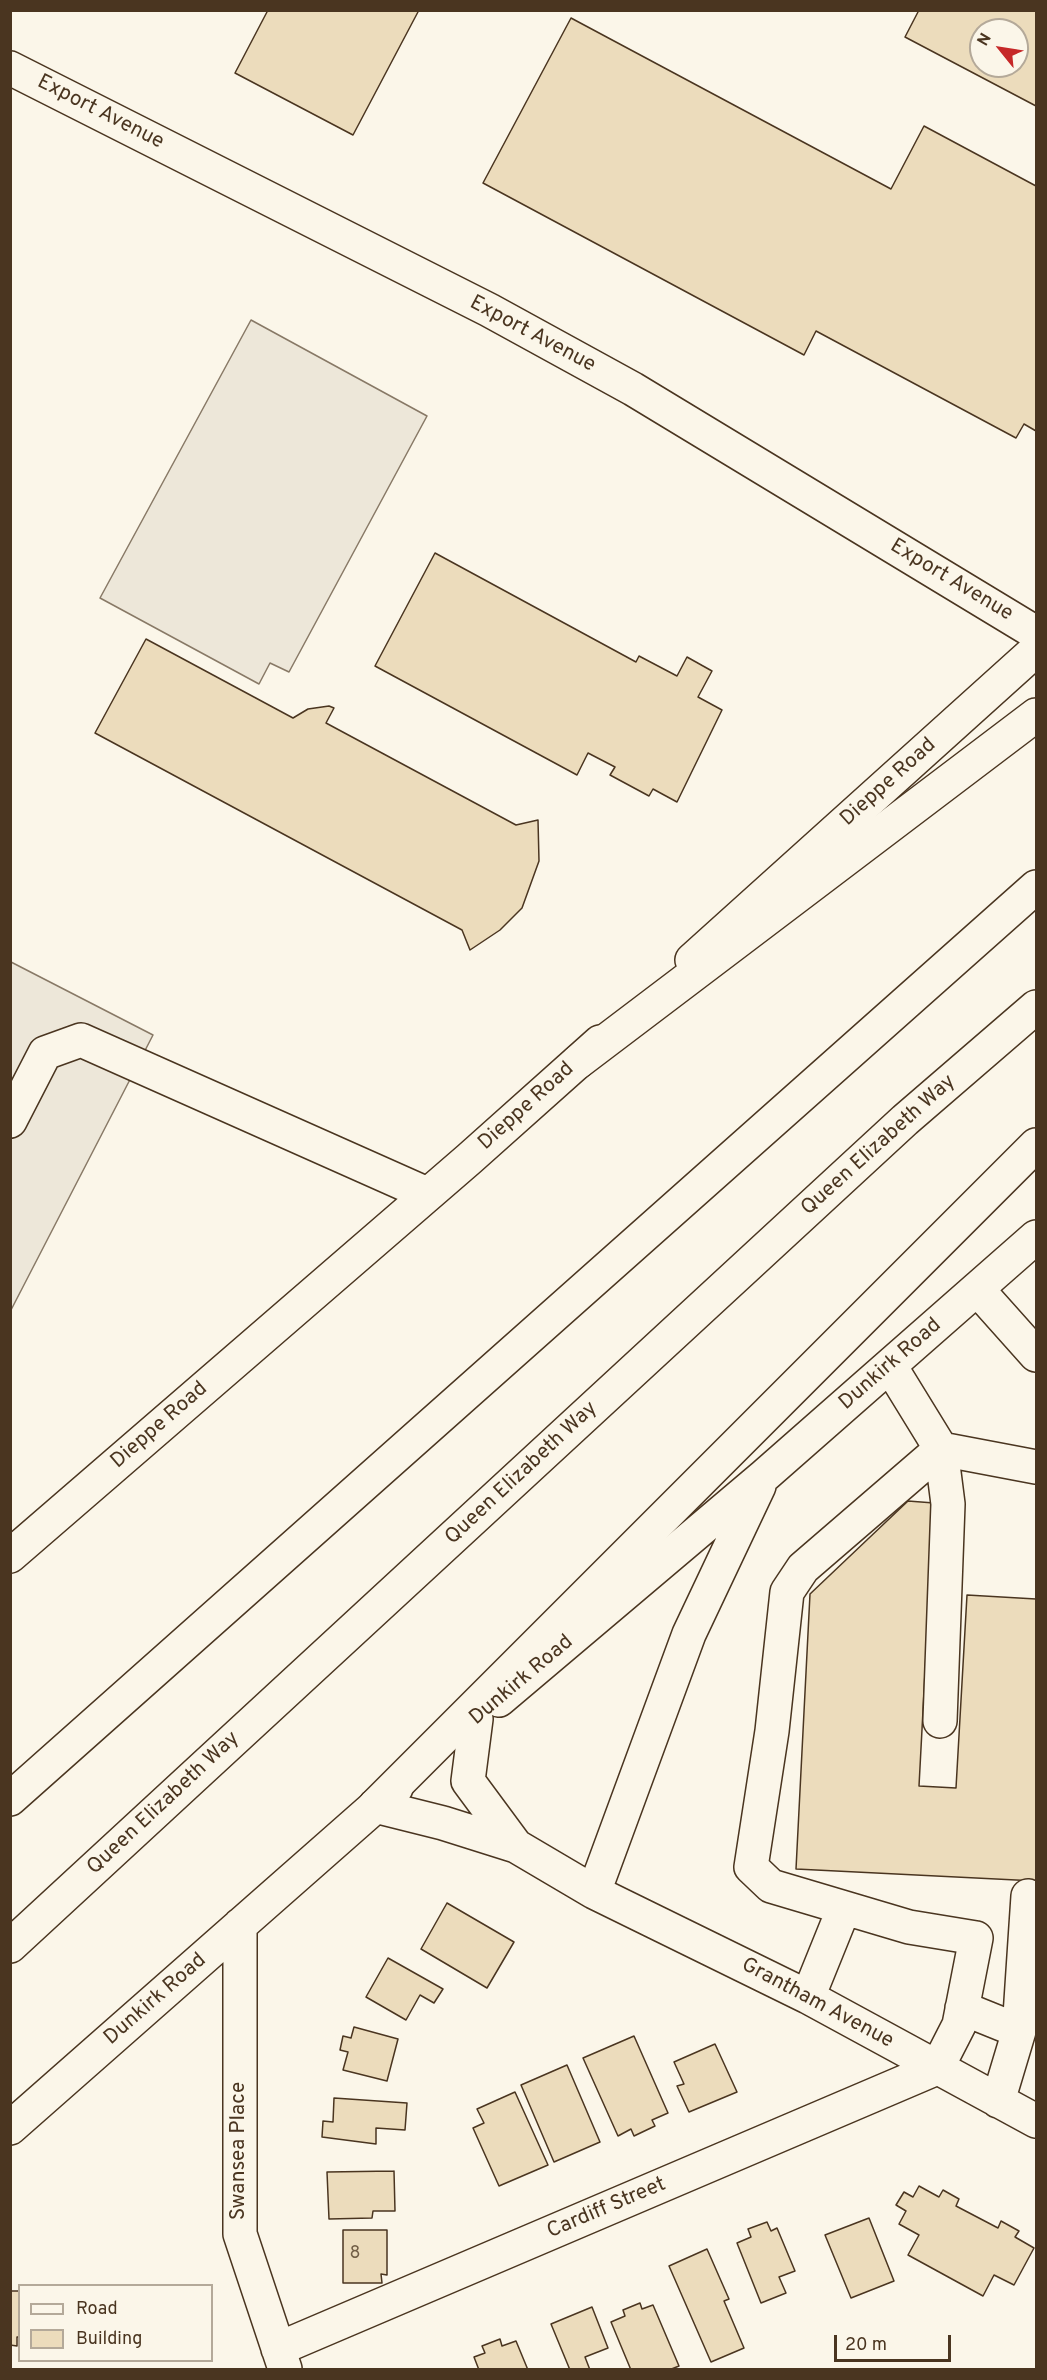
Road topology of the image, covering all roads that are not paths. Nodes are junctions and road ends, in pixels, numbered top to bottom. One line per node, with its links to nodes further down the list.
1 (10, 68): 2 (main road, Export Avenue)
2 (1036, 633)
3 (1036, 650): 7 (main road, Dieppe Road)
4 (1036, 715): 7 (main road)
5 (1036, 887): 22 (main road)
6 (1036, 1007): 29 (main road, Queen Elizabeth Way)
7 (578, 1062): 10 (main road, Dieppe Road)
8 (10, 1121): 10 (main road)
9 (1036, 1145): 19 (main road)
10 (427, 1194): 18 (main road, Dieppe Road)
11 (1036, 1237): 12 (main road, Dunkirk Road)
12 (978, 1290): 13 (main road); 14 (main road, Dunkirk Road)
13 (1036, 1355)
14 (890, 1366): 15 (main road); 17 (main road, Dunkirk Road)
15 (941, 1449): 16 (main road); 21 (main road); 27 (main road)
16 (1036, 1467)
17 (764, 1476): 20 (main road, Dunkirk Road); 25 (main road)
18 (10, 1556)
19 (496, 1685): 20 (main road); 23 (main road)
20 (476, 1719): 23 (main road, Dunkirk Road); 24 (main road, Grantham Avenue)
21 (940, 1720)
22 (10, 1799)
23 (375, 1806): 24 (main road, Grantham Avenue); 28 (main road, Dunkirk Road)
24 (516, 1846): 25 (main road, Grantham Avenue)
25 (594, 1893): 30 (main road, Grantham Avenue)
26 (1028, 1896): 32 (main road)
27 (844, 1908): 30 (main road); 31 (main road)
28 (240, 1925): 36 (main road, Dunkirk Road); 37 (main road, Swansea Place)
29 (10, 1946)
30 (808, 1997): 33 (main road, Grantham Avenue)
31 (962, 2008): 32 (main road); 33 (main road)
32 (1019, 2031): 34 (main road)
33 (937, 2068): 34 (main road, Grantham Avenue); 37 (main road, Cardiff Street)
34 (999, 2101): 35 (main road, Grantham Avenue)
35 (1036, 2121)
36 (10, 2128)
37 (282, 2359)

